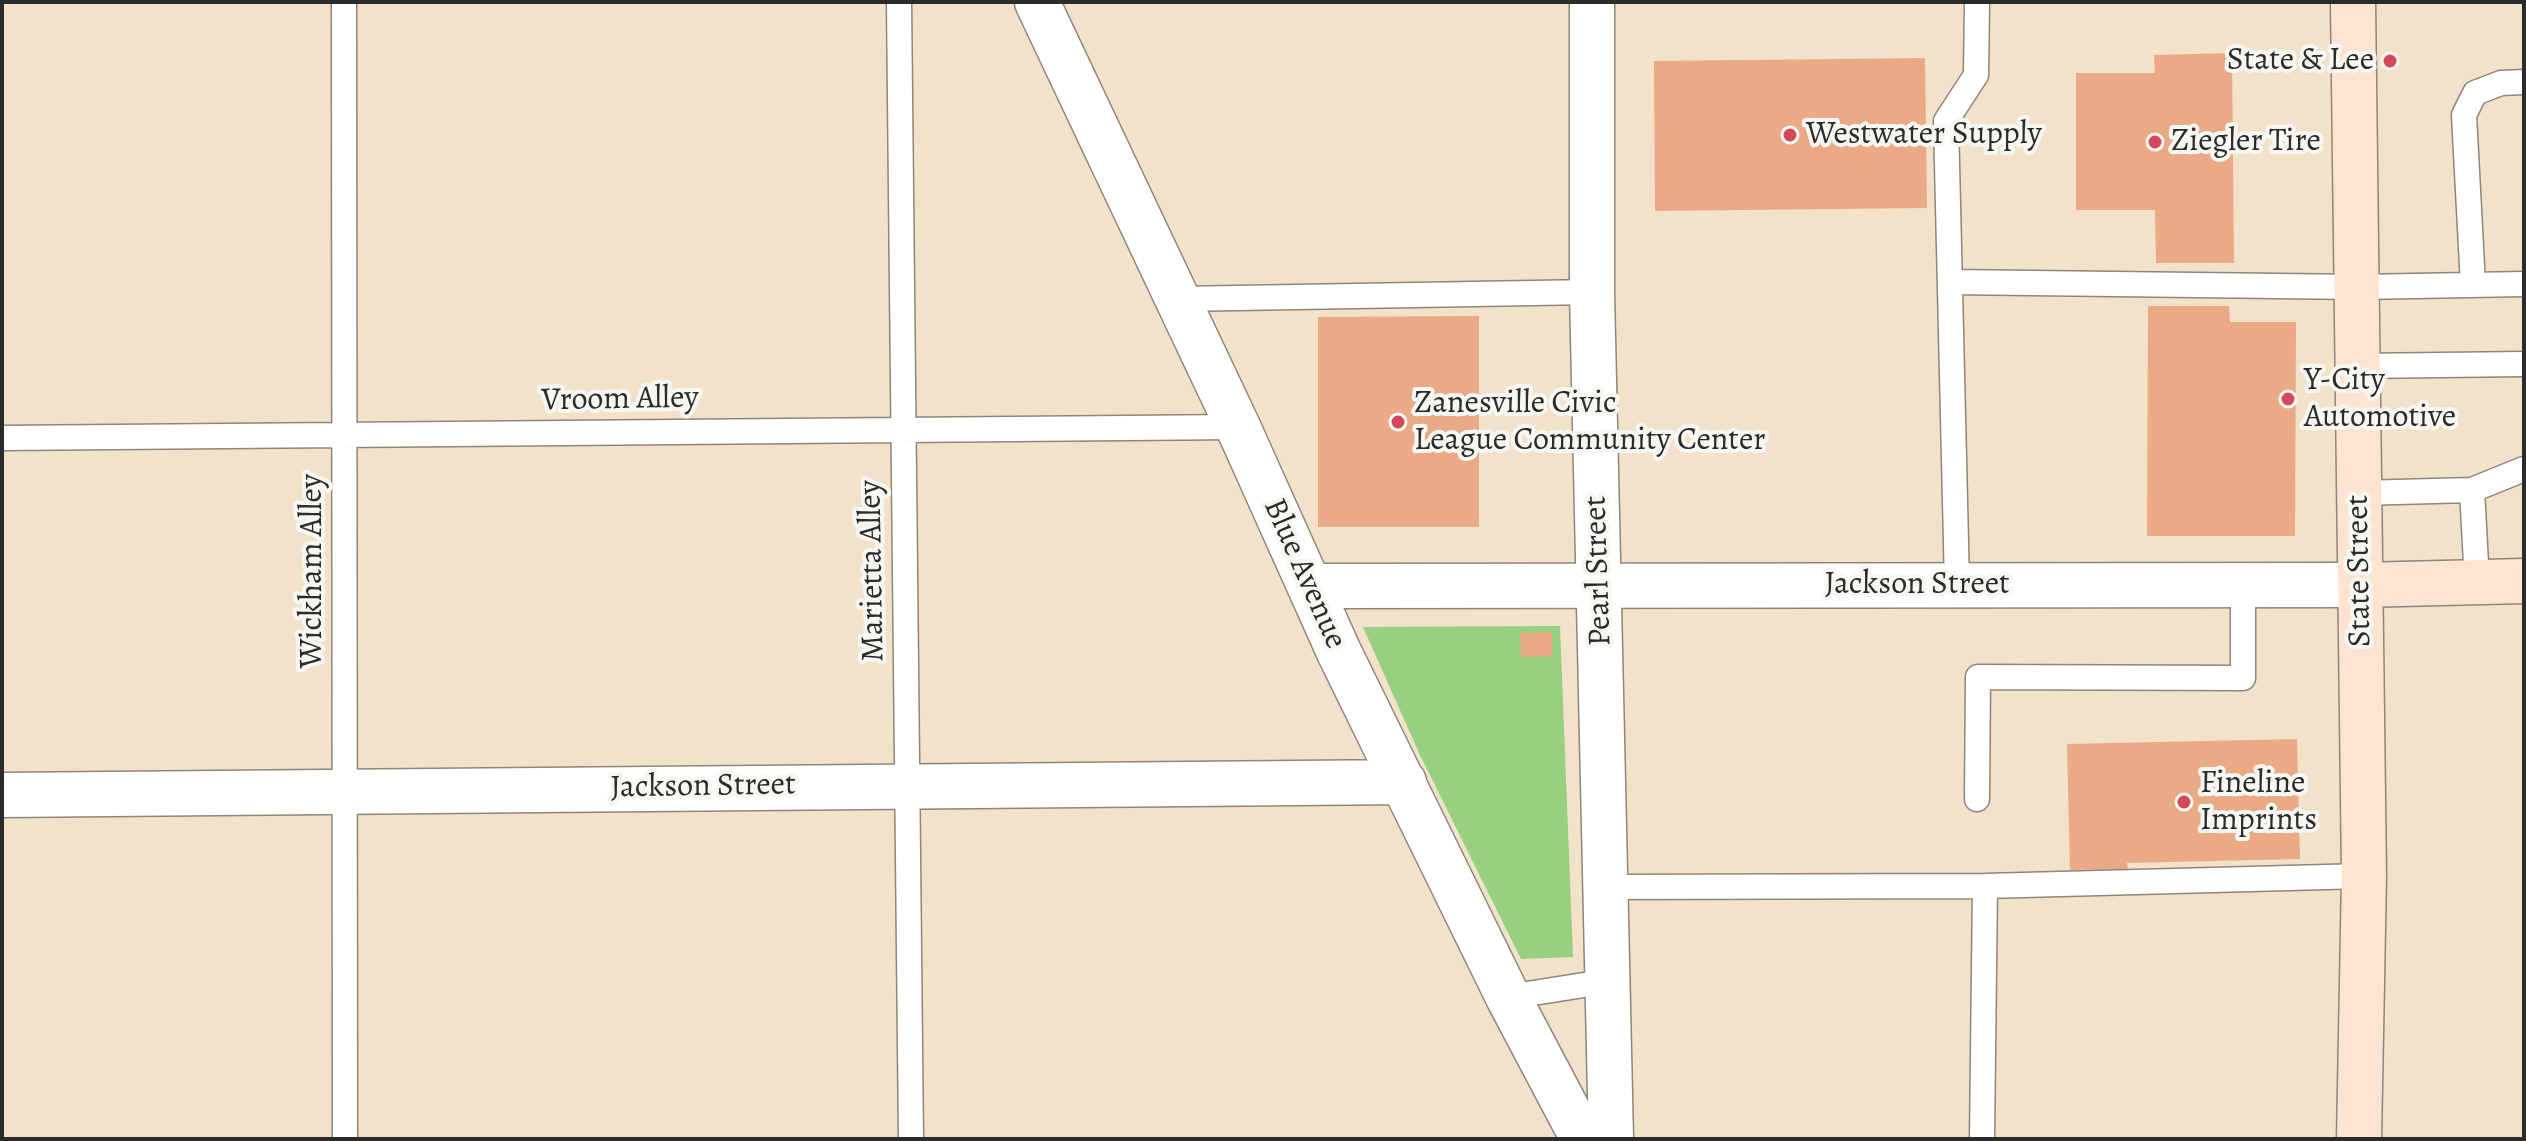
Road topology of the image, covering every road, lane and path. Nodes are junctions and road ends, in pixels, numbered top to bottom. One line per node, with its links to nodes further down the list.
1 (344, 2): 18 (lane, Wickham Alley)
2 (899, 2): 17 (lane, Marietta Alley)
3 (1037, 2): 13 (street, Blue Avenue)
4 (1592, 2): 12 (street, Pearl Street)
5 (1977, 2): 8 (lane)
6 (2353, 2): 11 (main road, State Street)
7 (2524, 82): 10 (lane)
8 (1950, 282): 11 (lane); 25 (lane)
9 (2524, 284): 10 (lane)
10 (2473, 285): 11 (lane)
11 (2359, 287): 15 (main road, State Street)
12 (1592, 292): 13 (lane); 29 (street, Pearl Street)
13 (1178, 299): 16 (street, Blue Avenue)
14 (2524, 364): 15 (lane)
15 (2358, 366): 22 (main road, State Street)
16 (1238, 427): 17 (lane, Vroom Alley); 28 (street, Blue Avenue)
17 (904, 429): 18 (lane, Vroom Alley); 31 (lane, Marietta Alley)
18 (344, 435): 19 (lane, Vroom Alley); 32 (lane, Wickham Alley)
19 (2, 438)
20 (2524, 469): 21 (lane)
21 (2472, 490): 22 (lane); 24 (lane)
22 (2359, 493): 27 (main road, State Street)
23 (2524, 581): 24 (main road, Jackson Street)
24 (2477, 582): 27 (main road, Jackson Street)
25 (1957, 585): 26 (street, Jackson Street); 29 (street, Jackson Street)
26 (2243, 585): 27 (street, Jackson Street); 34 (lane)
27 (2360, 585): 35 (main road, State Street)
28 (1310, 586): 29 (street, Jackson Street); 30 (street, Blue Avenue)
29 (1599, 586): 37 (street, Pearl Street)
30 (1404, 782): 31 (street, Jackson Street); 39 (street, Blue Avenue)
31 (907, 785): 32 (street, Jackson Street); 41 (lane, Marietta Alley)
32 (345, 791): 33 (street, Jackson Street); 40 (lane, Wickham Alley)
33 (2, 795)
34 (1977, 799)
35 (2364, 876): 36 (lane); 45 (main road, State Street)
36 (1985, 886): 37 (lane); 44 (lane)
37 (1608, 887): 38 (street, Pearl Street)
38 (1609, 981): 39 (lane); 43 (street, Pearl Street)
39 (1508, 997): 42 (street, Blue Avenue)
40 (345, 1139)
41 (911, 1139)
42 (1583, 1139)
43 (1611, 1139)
44 (1982, 1139)
45 (2359, 1139)

